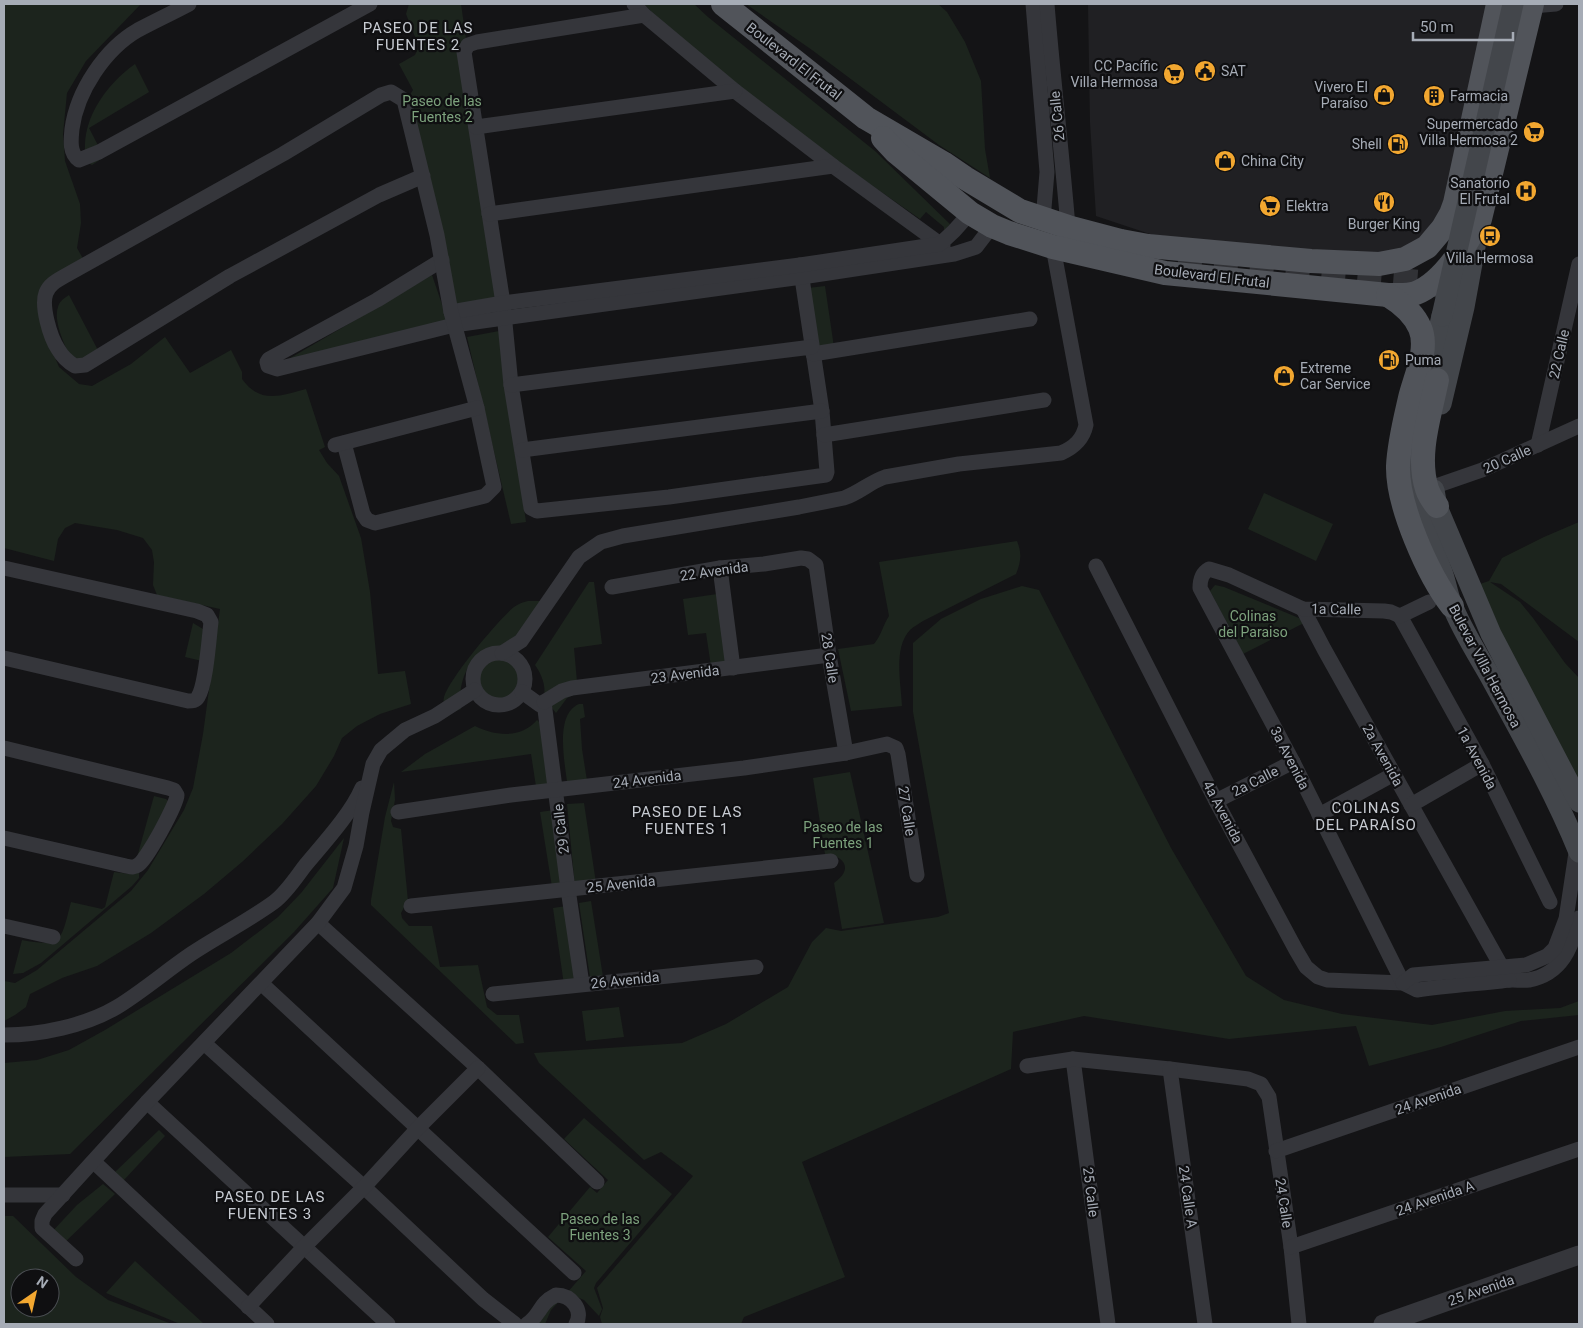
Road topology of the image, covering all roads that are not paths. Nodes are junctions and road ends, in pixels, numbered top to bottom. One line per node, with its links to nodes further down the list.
1 (189, 4): 2 (street)
2 (370, 4)
3 (723, 4): 11 (main road, Boulevard El Frutal)
4 (1033, 4): 19 (street, 26 Calle)
5 (1047, 4): 21 (street, 26 Calle)
6 (1498, 4): 22 (main road, Boulevard El Frutal)
7 (1556, 4): 8 (street)
8 (1526, 5): 18 (main road, Boulevard El Frutal); 56 (main road, Bulevar Villa Hermosa, bridge)
9 (639, 9): 10 (street); 12 (street)
10 (735, 91): 12 (street); 13 (street)
11 (866, 118): 15 (main road, Boulevard El Frutal); 16 (main road, Boulevard El Frutal)
12 (476, 127): 17 (street)
13 (833, 166): 17 (street); 25 (street)
14 (423, 176): 14 (street); 29 (street)
15 (1020, 211): 16 (main road); 19 (main road, Boulevard El Frutal)
16 (970, 213): 20 (main road, Boulevard El Frutal); 25 (street)
17 (488, 214): 35 (street)
18 (1480, 219): 23 (main road, Boulevard El Frutal); 49 (main road, Bulevar Villa Hermosa)
19 (1043, 220): 21 (main road, Boulevard El Frutal)
20 (992, 226): 26 (main road, Boulevard El Frutal); 27 (street)
21 (1068, 228): 24 (main road, Boulevard El Frutal)
22 (1443, 228): 23 (main road); 28 (main road, Boulevard El Frutal)
23 (1468, 240): 33 (main road, Boulevard El Frutal)
24 (1121, 241): 28 (main road, Boulevard El Frutal); 30 (main road)
25 (940, 244): 27 (street); 32 (street)
26 (1053, 247): 34 (main road, Boulevard El Frutal); 59 (street)
27 (954, 254): 32 (street)
28 (1405, 259): 33 (main road)
29 (442, 260): 36 (street); 36 (street)
30 (1178, 262)
31 (1579, 264): 47 (street, 22 Calle)
32 (801, 271): 35 (street); 37 (street); 39 (street)
33 (1417, 292): 34 (main road, Boulevard El Frutal)
34 (1388, 295): 56 (main road)
35 (503, 303): 36 (street); 37 (street)
36 (453, 319): 37 (street); 43 (street)
37 (504, 319): 41 (street)
38 (1030, 319): 39 (street)
39 (813, 350): 41 (street); 44 (street)
40 (1437, 380): 49 (main road)
41 (511, 385): 48 (street)
42 (1044, 400): 46 (street)
43 (477, 408): 43 (street)
44 (822, 410): 46 (street); 48 (street)
45 (1579, 426): 47 (street, 20 Calle)
46 (824, 435): 48 (street)
47 (1538, 445): 49 (street, 20 Calle)
48 (522, 450)
49 (1435, 497): 77 (main road, Bulevar Villa Hermosa)
50 (815, 563): 53 (street, 22 Avenida); 61 (street, 28 Calle)
51 (1096, 566): 76 (street, 4a Avenida)
52 (4, 568): 62 (street)
53 (720, 568): 54 (street, 22 Avenida); 64 (street)
54 (612, 587)
55 (1200, 588): 57 (street, 1a Calle); 71 (street, 3a Avenida)
56 (1443, 601): 58 (street); 82 (main road, Bulevar Villa Hermosa)
57 (1303, 609): 58 (street, 1a Calle); 74 (street, 2a Avenida)
58 (1400, 616): 73 (street, 1a Avenida)
59 (522, 641): 60 (street); 63 (street)
60 (502, 653): 63 (street); 65 (street)
61 (829, 655): 64 (street, 23 Avenida); 70 (street, 28 Calle)
62 (4, 658)
63 (519, 662): 66 (street)
64 (733, 668): 67 (street, 23 Avenida)
65 (475, 690): 66 (street); 72 (street)
66 (522, 692): 67 (street)
67 (544, 702): 75 (street, 29 Calle)
68 (4, 748): 81 (street)
69 (896, 748): 70 (street, 24 Avenida); 84 (street, 27 Calle)
70 (846, 753): 75 (street, 24 Avenida)
71 (1293, 762): 76 (street, 2a Calle); 80 (street, 3a Avenida)
72 (373, 764): 89 (street); 99 (street)
73 (1482, 764): 78 (street); 86 (street, 1a Avenida)
74 (1394, 774): 78 (street, 2a Avenida); 80 (street)
75 (556, 790): 79 (street, 24 Avenida); 85 (street, 29 Calle)
76 (1216, 800): 96 (street, 4a Avenida)
77 (1579, 802)
78 (1410, 805): 92 (street, 2a Avenida)
79 (398, 812)
80 (1319, 815): 96 (street, 3a Avenida)
81 (4, 838)
82 (1578, 849): 92 (street, 4a Avenida)
83 (831, 861): 85 (street, 25 Avenida)
84 (917, 875)
85 (568, 889): 87 (street, 25 Avenida); 97 (street, 29 Calle)
86 (1550, 902)
87 (410, 906)
88 (1579, 918): 94 (street, 4a Avenida)
89 (318, 923): 95 (street); 104 (street)
90 (4, 926): 91 (street)
91 (53, 937)
92 (1500, 966): 94 (street, 2a Avenida); 96 (street, 4a Avenida)
93 (756, 967): 97 (street, 26 Avenida)
94 (1509, 980): 96 (street, 4a Avenida)
95 (262, 983): 100 (street); 107 (street)
96 (1403, 983)
97 (582, 984): 98 (street, 26 Avenida)
98 (494, 994)
99 (4, 1035)
100 (204, 1043): 106 (street); 112 (street)
101 (1579, 1047): 109 (street, 24 Avenida)
102 (1073, 1060): 103 (street); 105 (street); 126 (street, 25 Calle)
103 (1027, 1066)
104 (478, 1068): 107 (street); 111 (street)
105 (1170, 1069): 109 (street, 24 Calle); 127 (street, 24 Calle A)
106 (148, 1102): 110 (street); 115 (street)
107 (419, 1127): 112 (street); 119 (street)
108 (1579, 1149): 116 (street, 24 Avenida A)
109 (1276, 1151): 116 (street, 24 Calle)
110 (94, 1162): 113 (street); 120 (street)
111 (597, 1182)
112 (364, 1187): 115 (street); 123 (street)
113 (63, 1194): 114 (street); 118 (street)
114 (4, 1195)
115 (304, 1247): 120 (street); 122 (street)
116 (1291, 1247): 128 (street, 24 Calle)
117 (1579, 1255): 129 (street, 25 Avenida)
118 (76, 1259)
119 (574, 1273)
120 (248, 1307): 121 (street)
121 (268, 1324)
122 (388, 1324)
123 (515, 1324)
124 (527, 1324): 125 (street)
125 (576, 1324)
126 (1108, 1324)
127 (1206, 1324)
128 (1299, 1324)
129 (1383, 1324)

